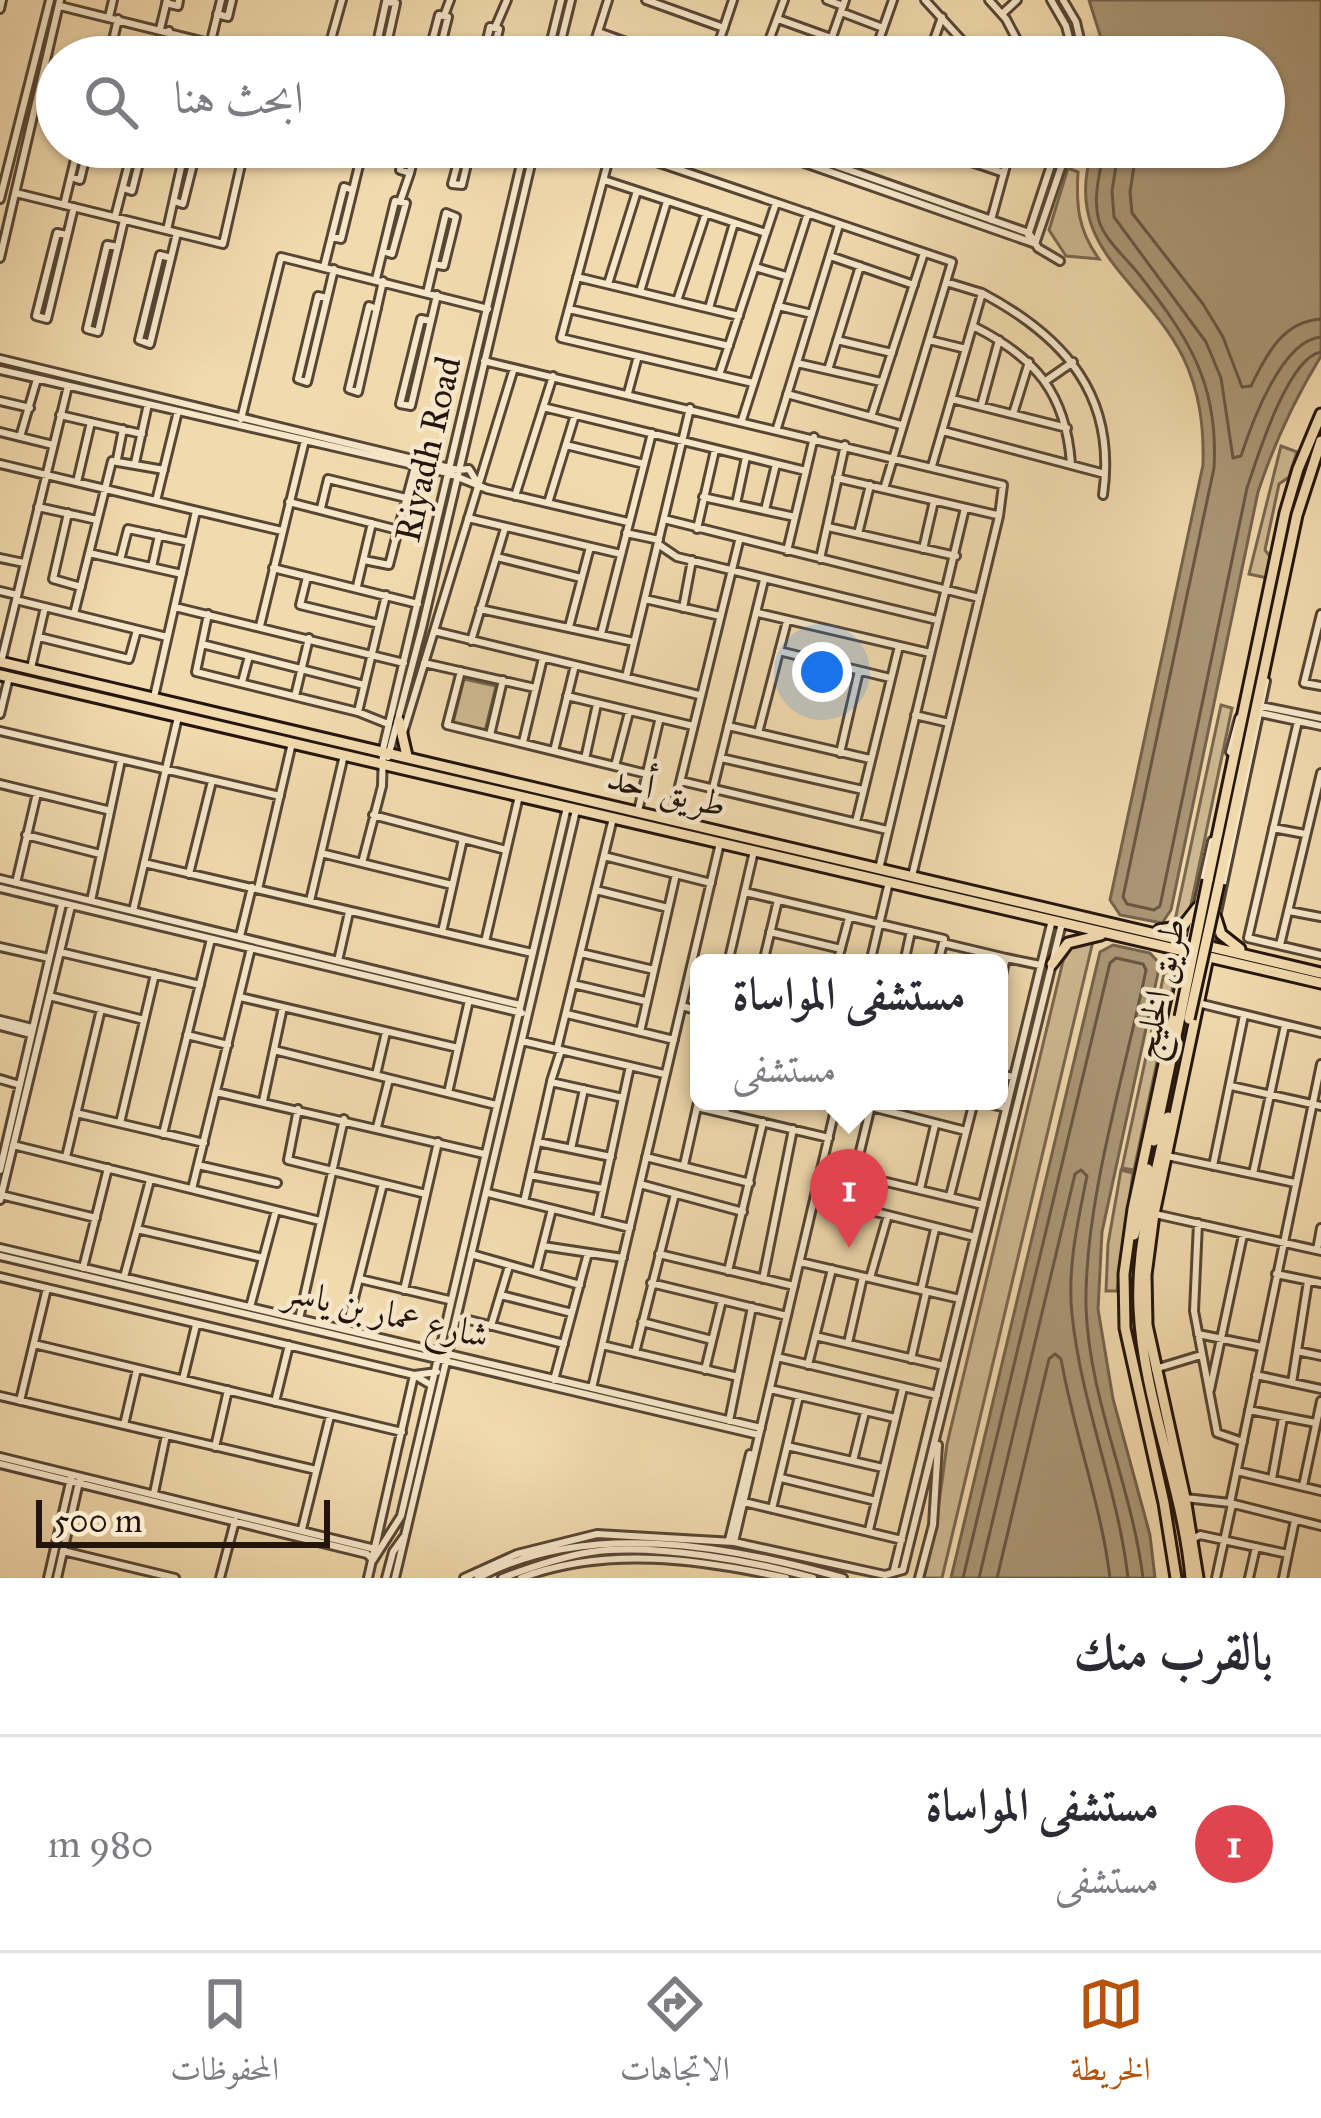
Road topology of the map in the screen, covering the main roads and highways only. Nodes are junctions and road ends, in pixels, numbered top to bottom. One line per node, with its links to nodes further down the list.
1 (1321, 414): 7 (main road, طريق الخليج)
2 (1321, 441): 7 (main road, طريق الخليج)
3 (0, 662): 6 (main road, طريق أحد)
4 (4, 676): 11 (main road, طريق أحد)
5 (394, 722): 6 (main road)
6 (406, 756): 10 (main road, طريق أحد)
7 (1214, 882): 22 (main road, طريق الخليج, bridge)
8 (1196, 912): 10 (main road)
9 (1216, 921): 15 (main road)
10 (1141, 930): 13 (main road, طريق أحد)
11 (1113, 934): 12 (main road, طريق أحد); 17 (main road)
12 (1149, 943): 13 (main road, طريق أحد); 19 (main road)
13 (1189, 947): 14 (main road, طريق أحد); 19 (main road)
14 (1209, 952): 15 (main road, طريق أحد); 16 (main road, طريق أحد); 21 (main road)
15 (1255, 957): 18 (main road, طريق أحد)
16 (1231, 962): 20 (main road, طريق أحد); 21 (main road)
17 (1052, 964)
18 (1321, 973)
19 (1182, 979): 21 (main road); 25 (main road)
20 (1321, 983)
21 (1200, 992): 23 (main road)
22 (1185, 1018): 23 (main road, طريق الخليج); 26 (main road, طريق الخليج)
23 (1170, 1127): 24 (main road)
24 (1164, 1155): 27 (main road); 28 (main road)
25 (1138, 1183): 26 (main road); 29 (main road)
26 (1142, 1198): 29 (main road, طريق الخليج)
27 (1167, 1453): 28 (main road); 30 (main road)
28 (1178, 1469): 30 (main road)
29 (1178, 1578)
30 (1194, 1578)

